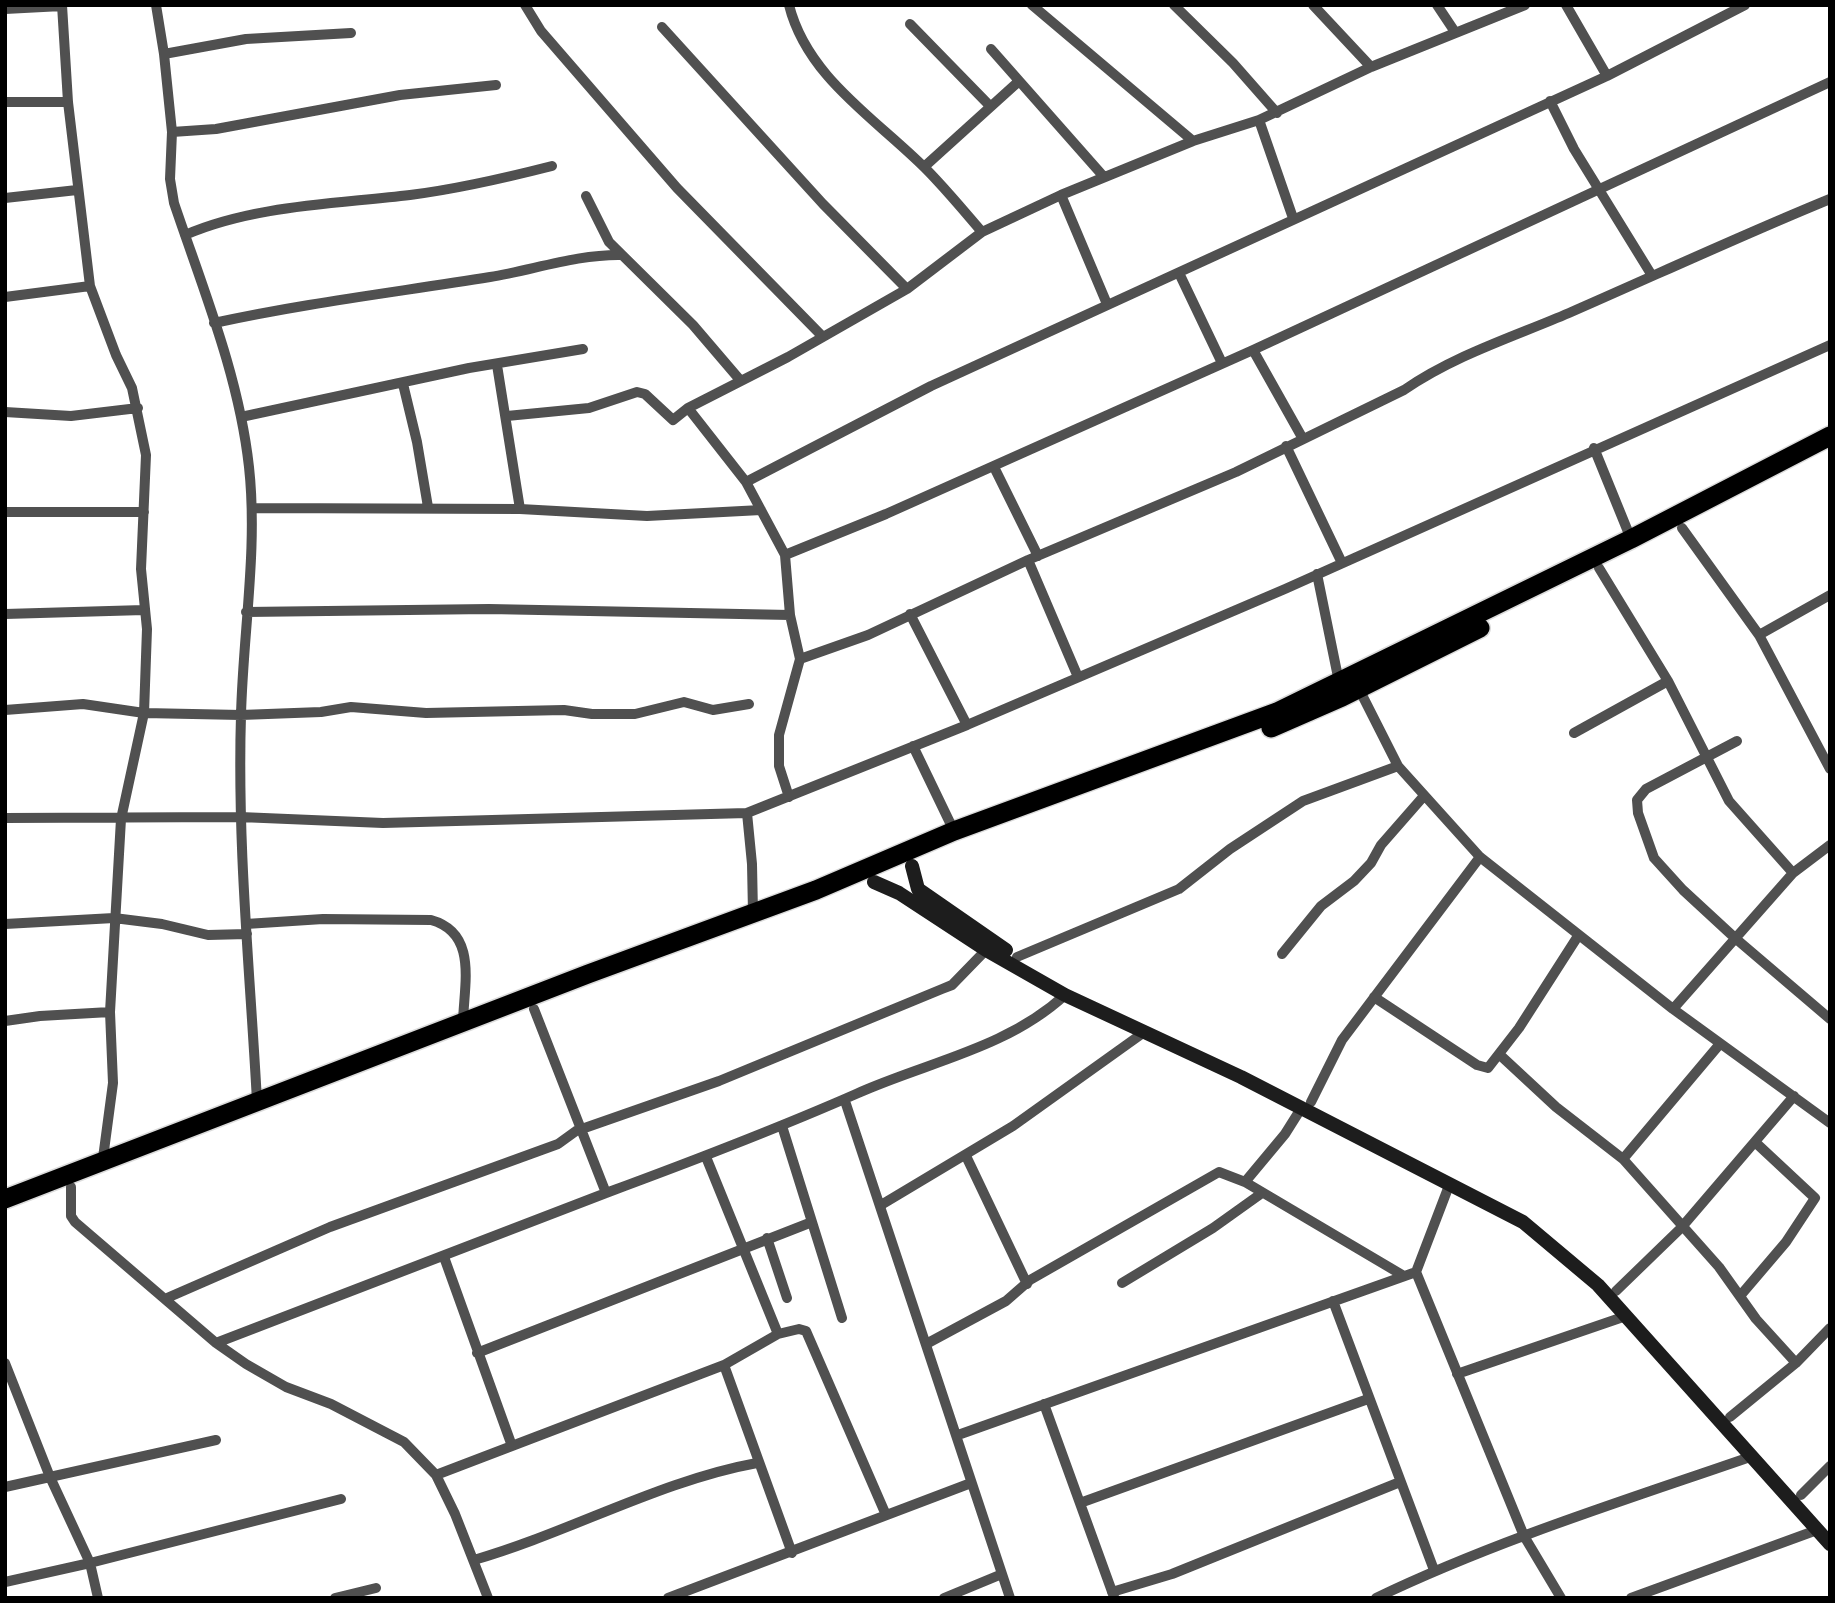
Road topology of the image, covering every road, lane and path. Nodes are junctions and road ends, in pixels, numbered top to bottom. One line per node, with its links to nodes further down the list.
1 (156, 5): 18 (street)
2 (525, 5): 52 (street)
3 (789, 5): 33 (street)
4 (1032, 5): 31 (street)
5 (1174, 5): 28 (street)
6 (1313, 5): 19 (street)
7 (1437, 5): 15 (street)
8 (1525, 5): 15 (street)
9 (1566, 5): 20 (street)
10 (1745, 5): 20 (street)
11 (62, 6): 12 (street); 26 (street)
12 (5, 9)
13 (910, 24): 27 (street)
14 (662, 27): 48 (street)
15 (1455, 32): 19 (street)
16 (351, 33): 18 (street)
17 (991, 49): 21 (street)
18 (164, 54): 30 (street)
19 (1371, 68): 28 (street)
20 (1607, 76): 24 (street)
21 (1018, 82): 27 (street); 34 (street)
22 (1830, 82): 36 (street)
23 (496, 85): 30 (street)
24 (1550, 101): 36 (street); 41 (street)
25 (5, 102): 26 (street)
26 (68, 102): 35 (street)
27 (990, 106): 33 (street)
28 (1277, 113): 29 (street)
29 (1259, 120): 31 (street); 41 (street)
30 (172, 132): 43 (street)
31 (1193, 141): 34 (street)
32 (552, 166): 43 (street)
33 (924, 167): 42 (street)
34 (1104, 177): 37 (street)
35 (77, 190): 39 (street); 47 (street)
36 (1598, 190): 46 (street); 55 (street)
37 (1061, 195): 42 (street); 50 (street)
38 (586, 196): 44 (street)
39 (5, 198)
40 (1830, 199): 46 (street)
41 (1293, 218): 45 (street)
42 (982, 232): 48 (street)
43 (185, 236): 51 (street)
44 (622, 255): 51 (street); 58 (street)
45 (1180, 273): 50 (street); 56 (street)
46 (1651, 274): 66 (street)
47 (90, 286): 49 (street); 60 (street)
48 (907, 289): 52 (street)
49 (5, 297)
50 (1107, 304): 71 (street)
51 (214, 323): 64 (street)
52 (822, 336): 58 (street)
53 (1830, 345): 68 (street)
54 (583, 349): 57 (street)
55 (1253, 350): 56 (street); 66 (street)
56 (1222, 362): 70 (street)
57 (497, 365): 59 (street); 63 (street)
58 (740, 380): 61 (street)
59 (403, 384): 64 (street); 72 (street)
60 (138, 408): 62 (street); 77 (street)
61 (688, 408): 63 (street); 71 (street)
62 (5, 412)
63 (508, 416): 74 (street)
64 (241, 417): 73 (street)
65 (1830, 436): 79 (highway)
66 (1303, 439): 67 (street)
67 (1286, 446): 81 (street); 82 (street)
68 (1594, 448): 79 (street); 82 (street)
69 (1830, 451): 78 (highway)
70 (994, 467): 80 (street); 81 (street)
71 (746, 482): 75 (street)
72 (428, 507): 73 (street); 74 (street)
73 (253, 508): 87 (street)
74 (520, 509): 75 (street)
75 (761, 510): 80 (street)
76 (5, 512): 77 (street)
77 (144, 512): 86 (street)
78 (1682, 528): 83 (highway); 91 (street)
79 (1631, 538): 94 (highway)
80 (785, 555): 90 (street)
81 (1033, 558): 89 (street); 93 (street)
82 (1342, 563): 84 (street)
83 (1599, 568): 94 (highway); 95 (street)
84 (1317, 574): 93 (street); 94 (street)
85 (1830, 595): 91 (street)
86 (144, 610): 88 (street); 98 (street)
87 (246, 612): 90 (street); 99 (street)
88 (5, 614)
89 (910, 614): 92 (street); 100 (street)
90 (790, 615): 92 (street)
91 (1759, 635): 106 (street)
92 (800, 659): 107 (street)
93 (1078, 677): 100 (street)
94 (1350, 681): 105 (street); 109 (highway)
95 (1668, 681): 101 (street); 104 (street)
96 (749, 704): 99 (street)
97 (5, 709): 98 (street)
98 (144, 713): 99 (street); 113 (street)
99 (241, 715): 111 (street)
100 (967, 725): 103 (street)
101 (1574, 733)
102 (1737, 741): 104 (street)
103 (913, 746): 107 (street); 114 (street)
104 (1707, 757): 118 (street); 125 (street)
105 (1398, 766): 108 (street); 128 (street)
106 (1830, 769)
107 (789, 797): 110 (street)
108 (1423, 797): 116 (street); 127 (street)
109 (1042, 806): 114 (highway); 117 (highway)
110 (747, 813): 111 (street); 120 (street)
111 (240, 817): 113 (street); 123 (street)
112 (5, 818): 113 (street)
113 (121, 819): 121 (street)
114 (954, 831): 120 (highway)
115 (1830, 845): 118 (street)
116 (1480, 857): 124 (street); 130 (street)
117 (912, 866): 119 (highway); 128 (street)
118 (1793, 873): 125 (street)
119 (874, 882): 126 (street); 131 (highway)
120 (753, 913): 136 (highway)
121 (114, 918): 122 (street); 123 (street); 133 (street)
122 (5, 924)
123 (247, 929): 136 (street); 141 (street)
124 (1578, 936): 132 (street); 139 (street)
125 (1735, 938): 132 (street); 134 (street)
126 (986, 950): 129 (street); 146 (street)
127 (1282, 954)
128 (1017, 957): 143 (street)
129 (1065, 995): 137 (street); 142 (street)
130 (1374, 997): 139 (street); 143 (street)
131 (534, 1009): 146 (street); 154 (highway)
132 (1673, 1009): 138 (street)
133 (110, 1012): 135 (street); 150 (street)
134 (1830, 1019)
135 (5, 1021)
136 (463, 1022): 141 (highway)
137 (1143, 1033): 143 (street); 148 (street)
138 (1719, 1045): 140 (street); 151 (street)
139 (1500, 1055): 151 (street)
140 (1794, 1096): 144 (street); 147 (street)
141 (257, 1101): 150 (highway)
142 (845, 1101): 145 (street); 158 (street)
143 (1306, 1104): 152 (street); 153 (street); 169 (street)
144 (1830, 1123)
145 (782, 1126): 149 (street); 160 (street)
146 (580, 1129): 156 (street); 171 (street)
147 (1755, 1142): 161 (street); 170 (street)
148 (966, 1156): 158 (street); 168 (street)
149 (706, 1157): 156 (street); 163 (street)
150 (103, 1158): 157 (highway)
151 (1622, 1159): 161 (street)
152 (1245, 1182): 155 (street); 168 (street)
153 (1450, 1183): 165 (street); 174 (street)
154 (71, 1187): 159 (highway); 171 (street)
155 (1262, 1193): 166 (street); 167 (street)
156 (606, 1194): 164 (street)
157 (5, 1199)
158 (881, 1205): 179 (street)
159 (5, 1212)
160 (812, 1222): 162 (street); 175 (street)
161 (1681, 1228): 169 (street); 170 (street)
162 (766, 1238): 163 (street); 172 (street)
163 (741, 1247): 177 (street); 180 (street)
164 (444, 1257): 178 (street); 180 (street)
165 (1416, 1272): 166 (street); 184 (street)
166 (1404, 1276): 173 (street)
167 (1122, 1283)
168 (1027, 1284): 179 (street)
169 (1616, 1291): 187 (street)
170 (1740, 1296): 182 (street)
171 (167, 1298): 178 (street)
172 (787, 1298)
173 (1333, 1301): 185 (street); 186 (street)
174 (1626, 1316): 184 (street); 191 (street)
175 (842, 1318)
176 (1830, 1328): 182 (street)
177 (778, 1334): 183 (street); 202 (street)
178 (216, 1343): 194 (street)
179 (928, 1343): 188 (street)
180 (477, 1353): 190 (street)
181 (5, 1363): 195 (street)
182 (1796, 1363): 187 (street)
183 (724, 1365): 190 (street); 192 (street)
184 (1457, 1374): 204 (street)
185 (1368, 1399): 196 (street); 201 (street)
186 (1044, 1404): 188 (street); 201 (street)
187 (1730, 1417): 199 (street)
188 (958, 1435): 197 (street)
189 (216, 1440): 195 (street)
190 (512, 1446): 194 (street)
191 (1753, 1456): 203 (street); 204 (street)
192 (757, 1463): 206 (street); 207 (street)
193 (1830, 1466): 199 (street)
194 (436, 1475): 207 (street)
195 (50, 1477): 198 (street); 208 (street)
196 (1400, 1482): 209 (street); 213 (street)
197 (971, 1483): 202 (street); 210 (street)
198 (5, 1487)
199 (1801, 1495): 203 (street)
200 (341, 1499): 208 (street)
201 (1080, 1503): 213 (street)
202 (886, 1515): 206 (street)
203 (1824, 1530): 205 (street); 222 (street)
204 (1524, 1536): 209 (street); 221 (street)
205 (1830, 1544)
206 (792, 1553): 214 (street)
207 (474, 1560): 217 (street)
208 (90, 1563): 211 (street); 215 (street)
209 (1434, 1570): 220 (street)
210 (1002, 1574): 218 (street); 219 (street)
211 (5, 1582)
212 (376, 1588): 216 (street)
213 (1114, 1595)
214 (673, 1597)
215 (98, 1598)
216 (335, 1598)
217 (488, 1598)
218 (944, 1598)
219 (1010, 1598)
220 (1376, 1598)
221 (1561, 1598)
222 (1631, 1598)

